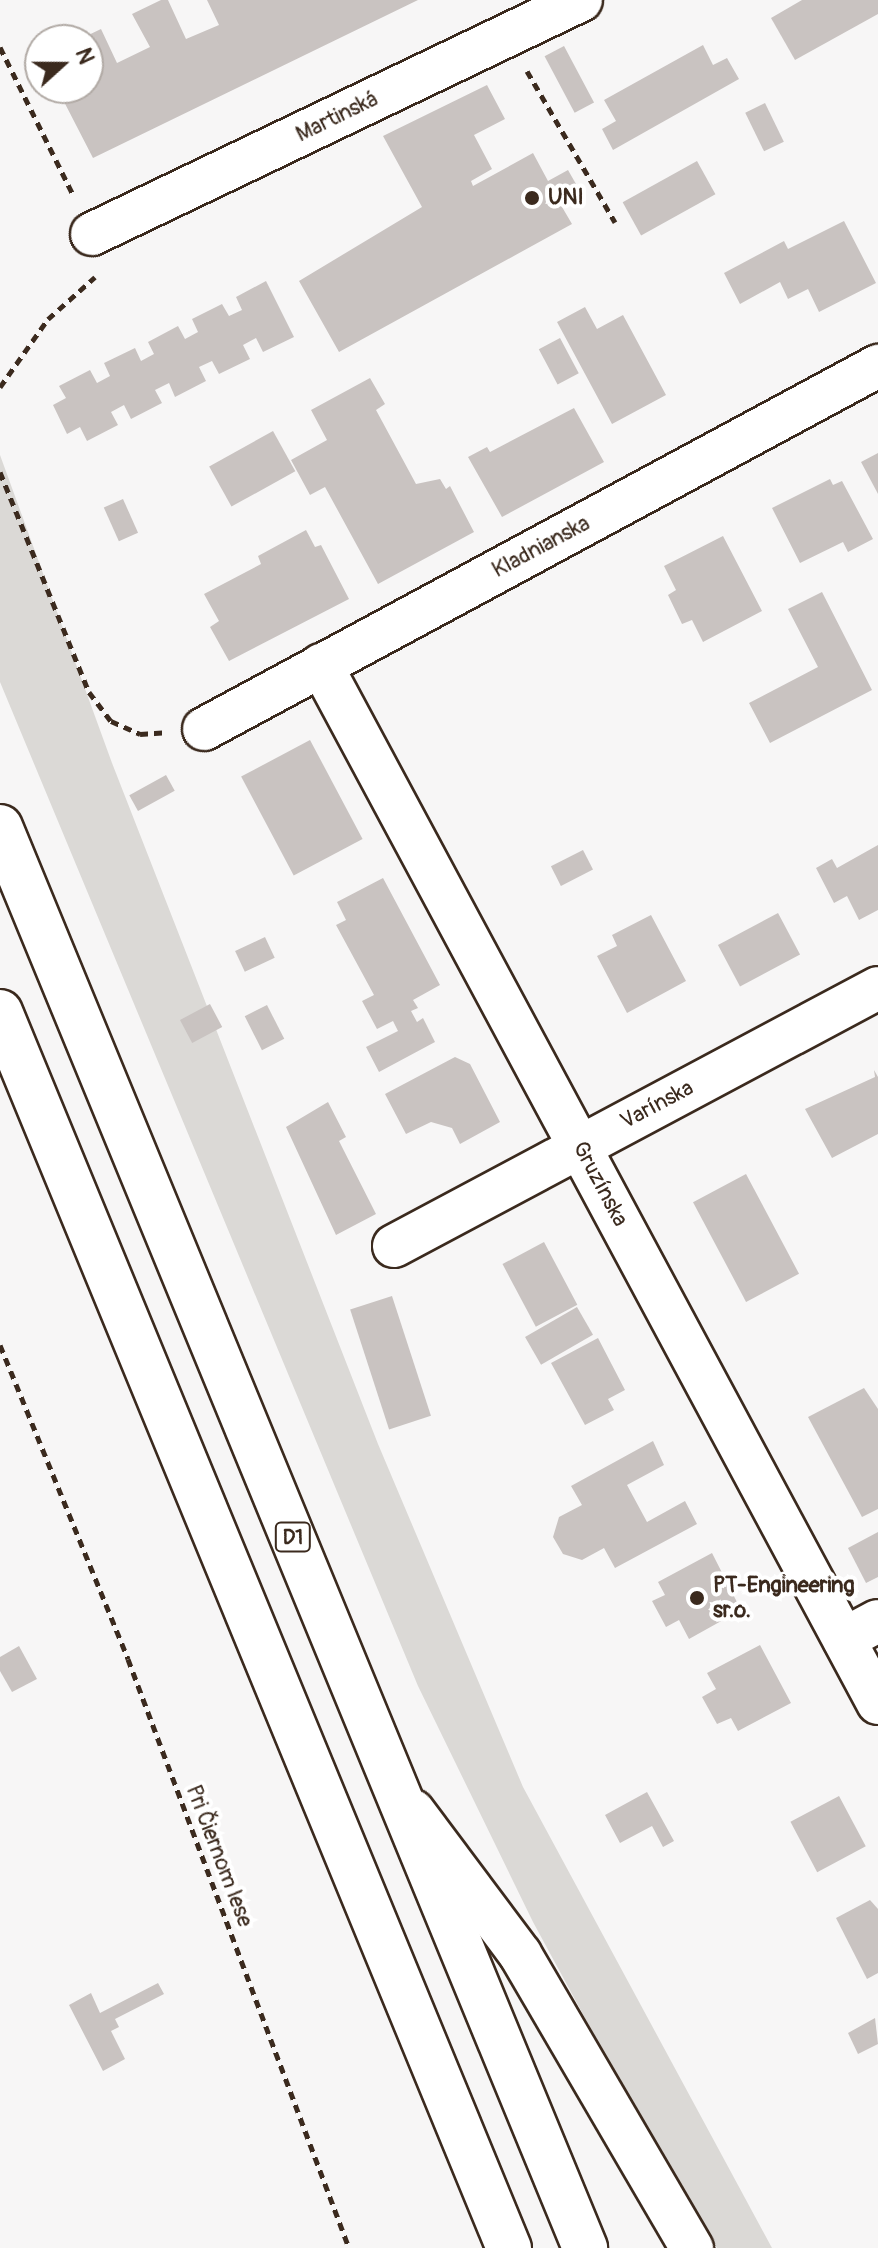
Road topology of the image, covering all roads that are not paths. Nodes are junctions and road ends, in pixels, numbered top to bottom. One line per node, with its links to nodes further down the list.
1 (581, 0): 2 (street, Martinská)
2 (92, 234)
3 (878, 366): 4 (street, Kladnianska)
4 (321, 665): 5 (street, Kladnianska); 9 (street, Gruzínska)
5 (204, 729)
6 (0, 827): 13 (highway, D1)
7 (878, 988): 9 (street, Varínska)
8 (0, 1012): 14 (highway)
9 (580, 1147): 10 (street, Varínska); 11 (street, Gruzínska)
10 (394, 1246)
11 (861, 1630): 12 (street, Gruzínska)
12 (878, 1703)
13 (396, 1788): 15 (highway, D1); 16 (street)
14 (509, 2248)
15 (585, 2248)
16 (692, 2248)

